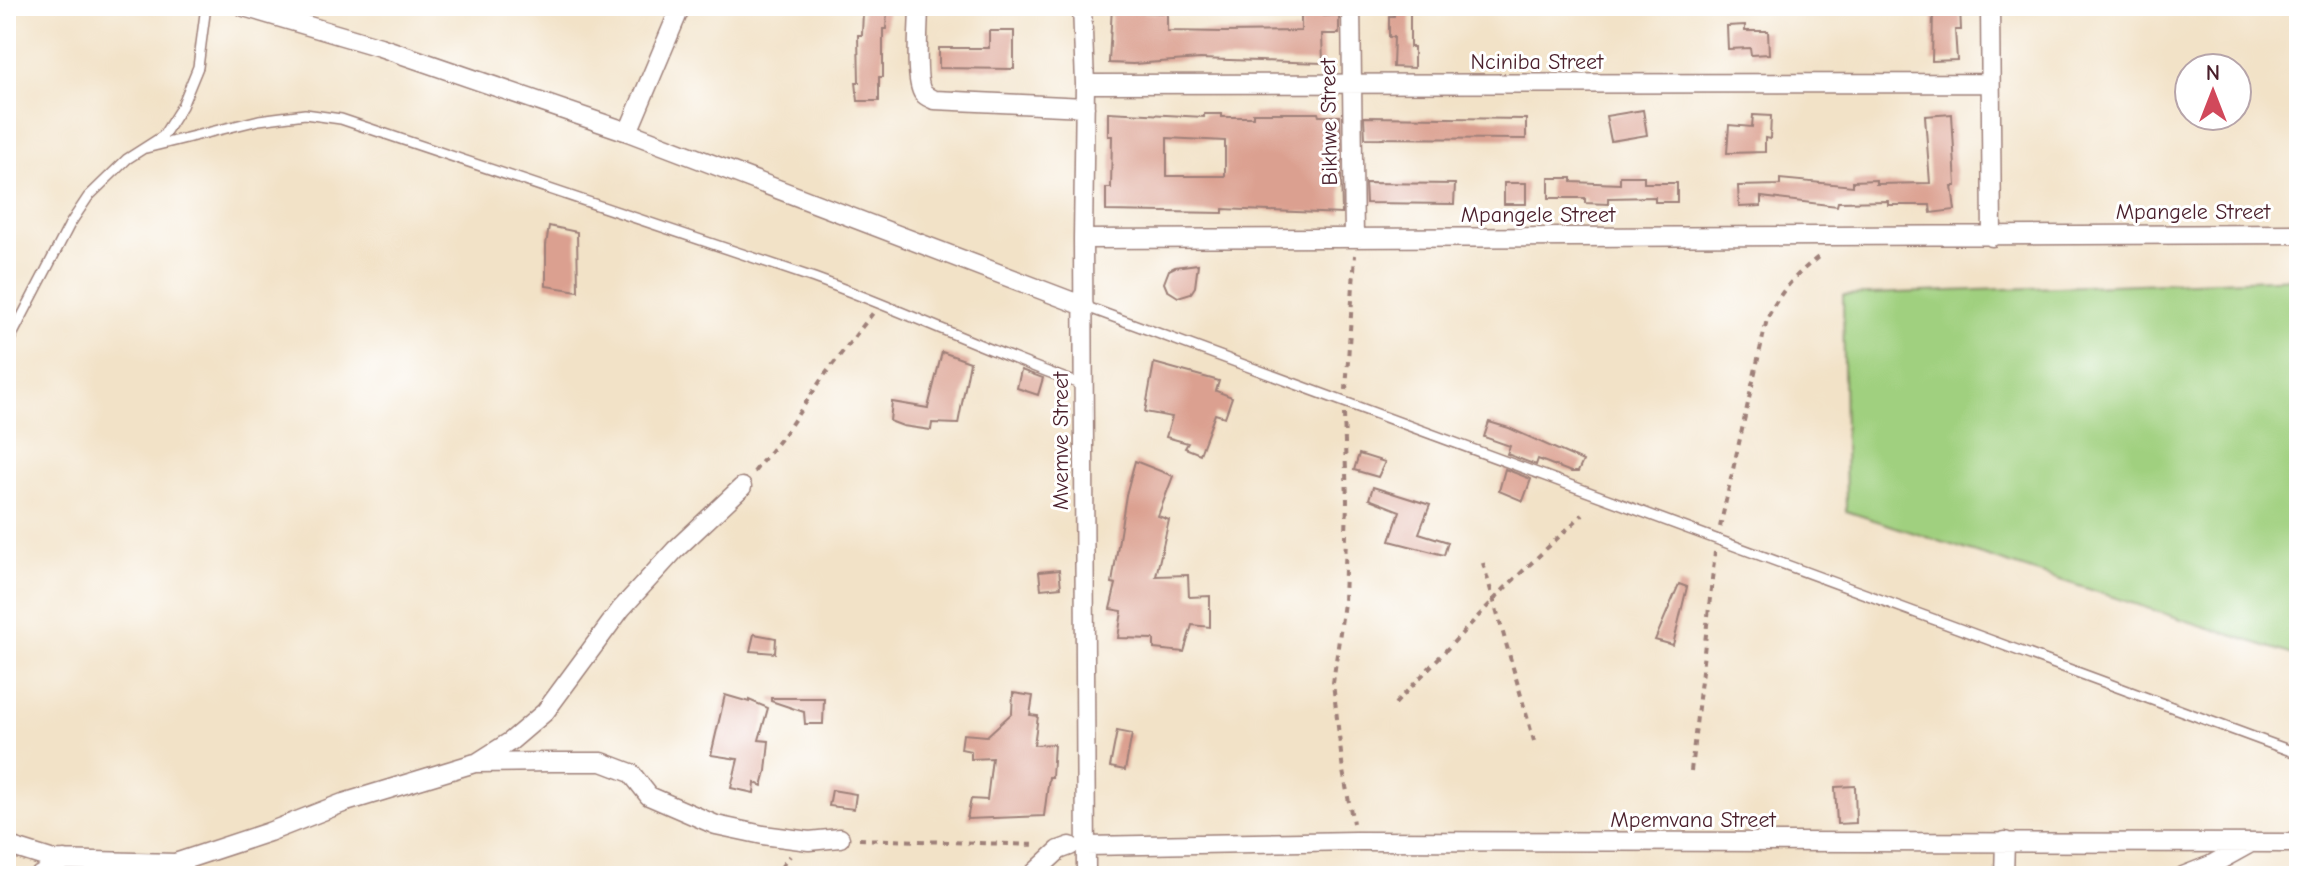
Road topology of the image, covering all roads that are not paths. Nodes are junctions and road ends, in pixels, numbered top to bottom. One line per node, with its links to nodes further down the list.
1 (206, 6): 13 (lane)
2 (244, 6): 12 (street)
3 (681, 6): 12 (street)
4 (919, 6): 11 (street)
5 (1082, 6): 9 (street, Mvemve Street)
6 (1351, 6): 10 (street, Bikhwe Street)
7 (1990, 6): 8 (street)
8 (1988, 83): 10 (street, Nciniba Street); 15 (street)
9 (1085, 84): 10 (street, Nciniba Street); 11 (street, Mvemve Street)
10 (1351, 85): 16 (street, Bikhwe Street)
11 (1085, 107): 17 (street, Mvemve Street)
12 (628, 132): 18 (street)
13 (146, 148): 19 (lane); 20 (lane)
14 (2299, 234): 15 (street, Mpangele Street)
15 (1992, 237): 16 (street, Mpangele Street)
16 (1354, 238): 17 (street, Mpangele Street)
17 (1083, 239): 18 (street, Mvemve Street)
18 (1084, 306): 20 (street, Mvemve Street); 22 (lane)
19 (6, 347)
20 (1083, 385): 29 (street, Mvemve Street)
21 (742, 487): 23 (street)
22 (2299, 754)
23 (475, 763): 24 (street); 30 (street)
24 (840, 838)
25 (2005, 841): 26 (street, Mpemvana Street); 29 (street, Mpemvana Street); 36 (street)
26 (2250, 843): 27 (street, Mpemvana Street); 37 (street)
27 (2299, 843)
28 (6, 845): 31 (street)
29 (1078, 846): 34 (street); 35 (street, Mvemve Street)
30 (208, 854): 31 (street); 33 (street)
31 (64, 860): 32 (street)
32 (39, 876)
33 (167, 876)
34 (1031, 876)
35 (1086, 876)
36 (2004, 876)
37 (2183, 876)

